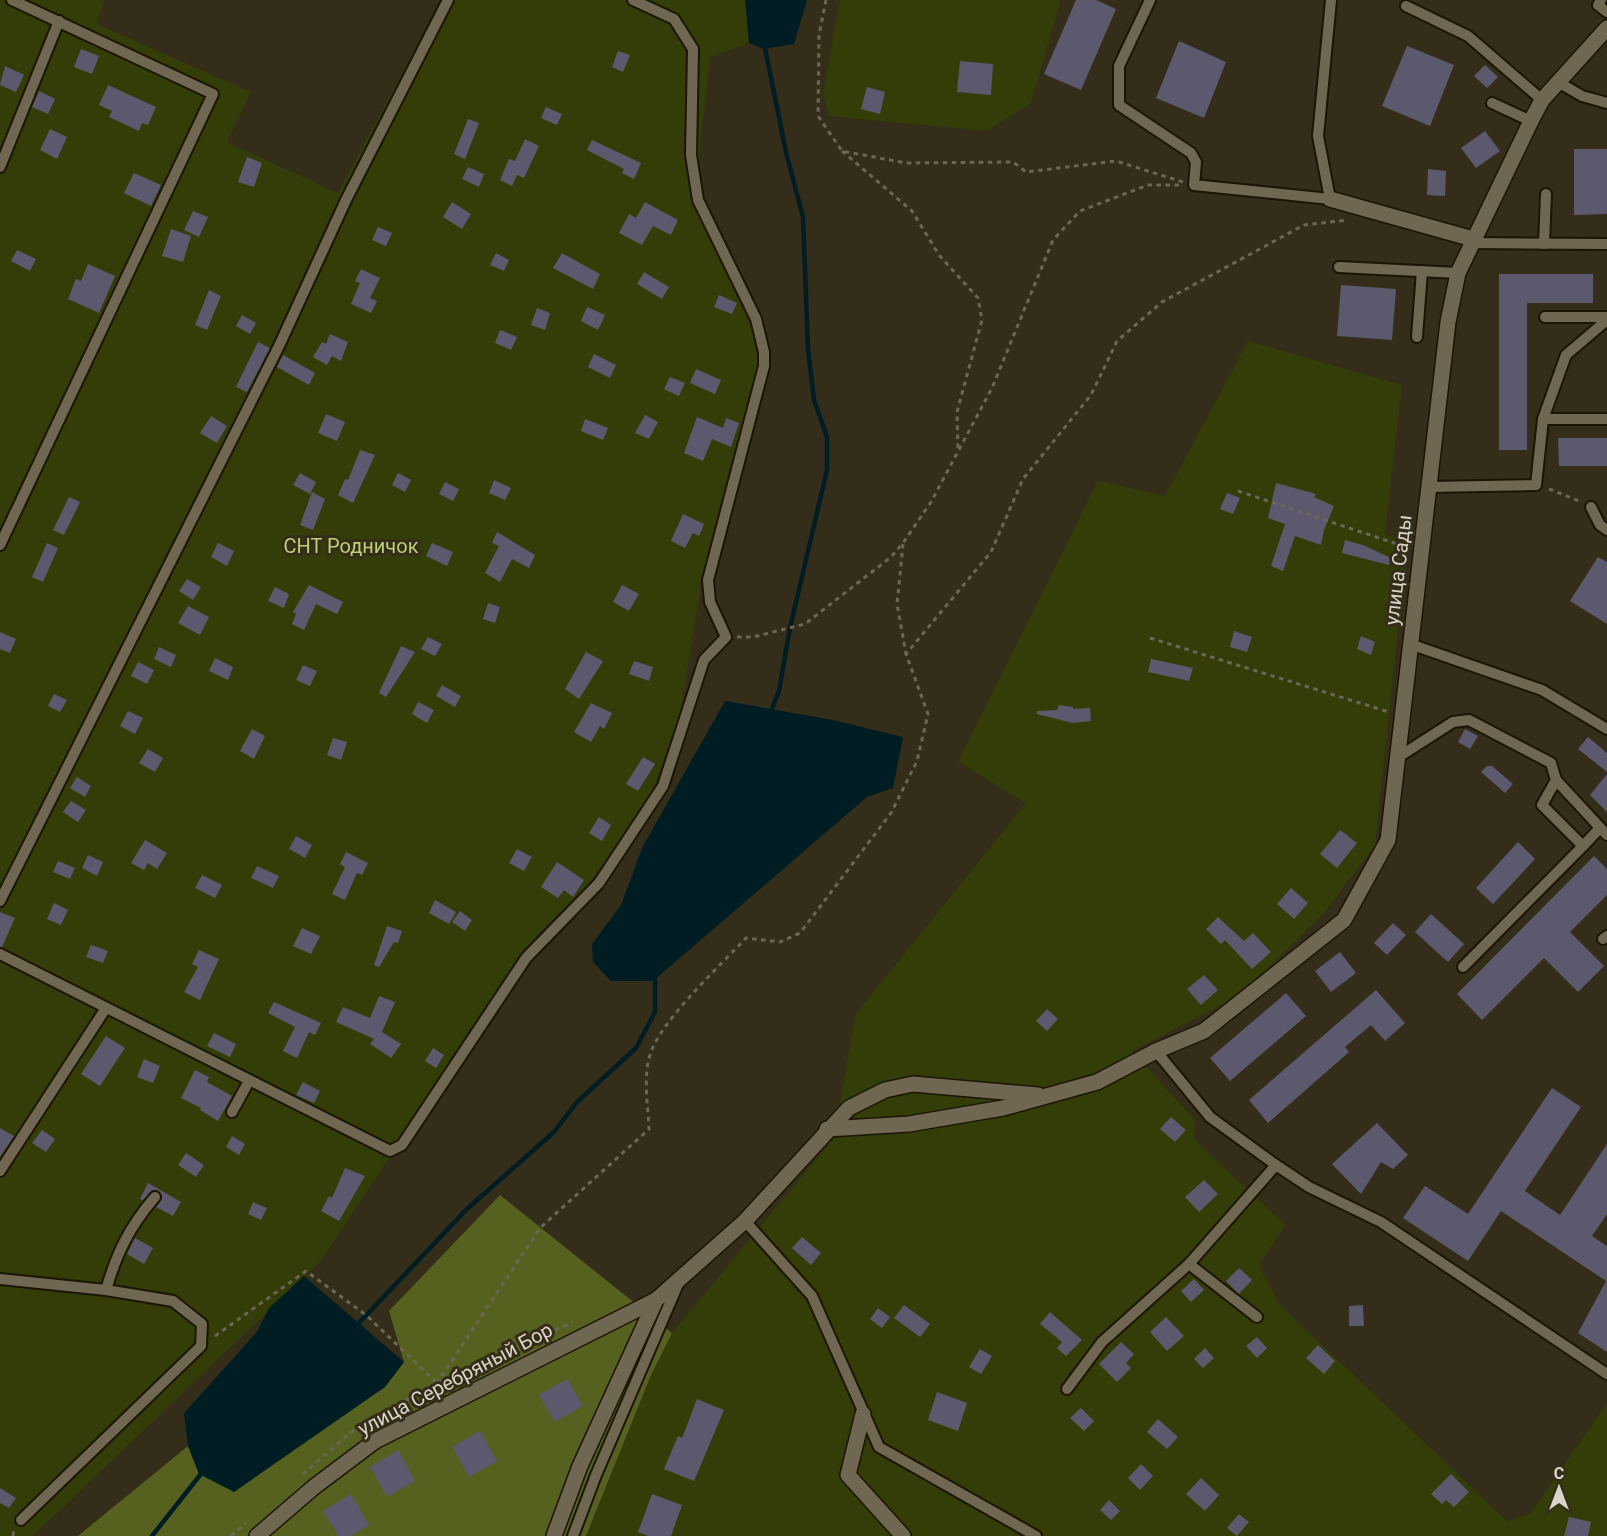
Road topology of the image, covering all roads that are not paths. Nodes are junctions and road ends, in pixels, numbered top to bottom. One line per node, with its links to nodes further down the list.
1 (12, 0): 9 (lane)
2 (448, 0): 40 (lane)
3 (633, 0): 45 (lane)
4 (1150, 0): 18 (lane)
5 (1331, 0): 18 (lane)
6 (1601, 0): 8 (lane)
7 (1407, 6): 12 (lane)
8 (1607, 12)
9 (59, 21): 16 (lane); 33 (lane)
10 (1604, 36): 11 (street, улица Сады)
11 (1558, 82): 12 (street, улица Сады); 14 (lane)
12 (1542, 100): 15 (street, улица Сады)
13 (1492, 103): 15 (lane)
14 (1607, 103)
15 (1530, 121): 19 (street, улица Сады)
16 (0, 167)
17 (1546, 194): 20 (lane)
18 (1330, 199): 19 (street)
19 (1472, 241): 20 (lane); 24 (street, улица Сады)
20 (1544, 244): 21 (lane)
21 (1607, 244)
22 (1339, 267): 23 (lane)
23 (1422, 271): 24 (lane); 27 (lane)
24 (1458, 273): 30 (street, улица Сады)
25 (1545, 317): 26 (lane)
26 (1607, 318): 28 (lane)
27 (1417, 337)
28 (1543, 419): 29 (lane); 30 (lane)
29 (1607, 419)
30 (1428, 487): 34 (street, улица Сады)
31 (1591, 507): 32 (lane)
32 (1607, 530)
33 (0, 545)
34 (1410, 644): 35 (lane); 36 (street, улица Сады)
35 (1607, 729)
36 (1400, 756): 37 (lane); 44 (street, улица Сады)
37 (1556, 780): 38 (lane); 39 (lane)
38 (1603, 831): 39 (lane)
39 (1583, 846): 42 (lane)
40 (0, 901)
41 (0, 954): 43 (lane)
42 (1463, 967)
43 (106, 1008): 45 (lane); 50 (lane)
44 (1156, 1051): 46 (street, улица Сады); 49 (lane)
45 (249, 1081): 47 (lane)
46 (1053, 1096): 48 (street, улица Сады); 48 (street, улица Серебряный Бор)
47 (232, 1112)
48 (827, 1129): 52 (street, улица Серебряный Бор)
49 (1276, 1165): 53 (lane); 59 (lane)
50 (0, 1172)
51 (155, 1197): 56 (lane)
52 (745, 1221): 55 (street, улица Серебряный Бор); 61 (lane)
53 (1189, 1264): 58 (lane); 60 (lane)
54 (0, 1279): 56 (lane)
55 (680, 1281): 57 (street, улица Серебряный Бор); 65 (lane)
56 (106, 1290): 62 (lane)
57 (656, 1300): 63 (street, улица Серебряный Бор); 64 (street)
58 (1257, 1317)
59 (1607, 1374)
60 (1066, 1389)
61 (863, 1414): 66 (street); 67 (lane)
62 (21, 1520)
63 (257, 1536)
64 (554, 1536)
65 (573, 1536)
66 (903, 1536)
67 (1036, 1536)

